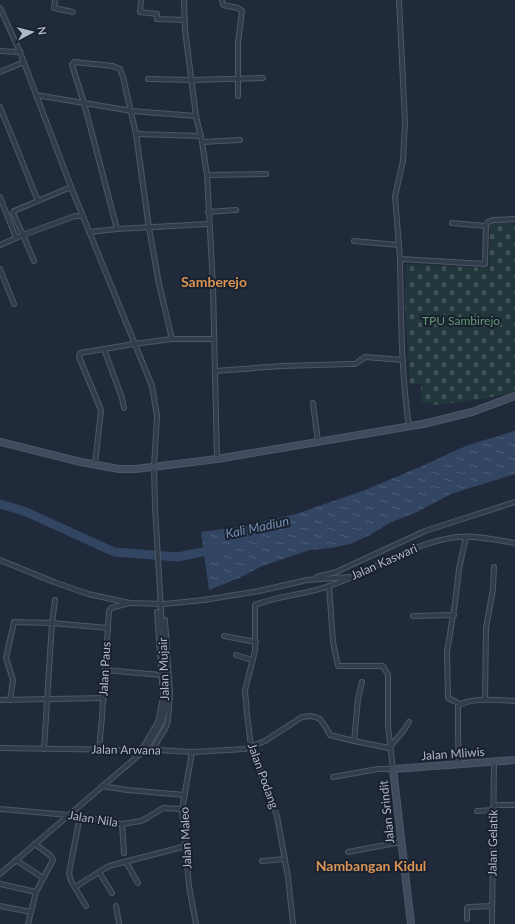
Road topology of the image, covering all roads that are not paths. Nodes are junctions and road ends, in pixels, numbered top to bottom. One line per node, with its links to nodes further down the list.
1 (55, 0): 7 (street)
2 (141, 0): 8 (street)
3 (184, 0): 8 (street)
4 (222, 0): 13 (street)
5 (399, 0): 45 (street)
6 (0, 8): 10 (street, Jalan Mujair)
7 (73, 12)
8 (185, 20): 16 (street)
9 (0, 51): 10 (street)
10 (20, 52): 11 (street, Jalan Mujair)
11 (24, 62): 12 (street); 17 (street, Jalan Mujair)
12 (0, 72)
13 (238, 78): 14 (street); 16 (street); 18 (street)
14 (263, 78)
15 (148, 79): 16 (street)
16 (192, 80): 22 (street)
17 (36, 95): 19 (street); 29 (street, Jalan Mujair)
18 (238, 96)
19 (84, 103): 21 (street); 21 (street); 40 (street)
20 (0, 107): 31 (street)
21 (132, 111): 22 (street); 23 (street)
22 (196, 116): 24 (street)
23 (136, 134): 24 (street); 39 (street)
24 (200, 136): 26 (street)
25 (240, 140): 26 (street)
26 (202, 142): 28 (street)
27 (266, 174): 28 (street)
28 (206, 176): 33 (street)
29 (71, 187): 31 (street); 34 (street, Jalan Mujair)
30 (0, 197): 43 (street)
31 (38, 201): 42 (street)
32 (236, 210): 33 (street)
33 (208, 212): 37 (street)
34 (82, 216): 41 (street, Jalan Mujair); 42 (street)
35 (515, 219): 38 (street)
36 (452, 223): 38 (street)
37 (208, 224): 39 (street); 51 (street)
38 (486, 226): 47 (street)
39 (149, 228): 40 (street); 52 (street)
40 (117, 229): 41 (street)
41 (89, 232): 53 (street, Jalan Mujair)
42 (23, 236): 43 (street); 48 (street)
43 (16, 238): 46 (street)
44 (354, 240): 45 (street)
45 (398, 245): 47 (street)
46 (0, 246)
47 (400, 259): 55 (street)
48 (34, 261)
49 (0, 269): 50 (street)
50 (14, 304)
51 (214, 339): 52 (street); 56 (street)
52 (172, 340): 53 (street)
53 (134, 344): 54 (street); 65 (street, Jalan Mujair)
54 (104, 349): 59 (street); 64 (street)
55 (403, 360): 56 (street); 60 (street)
56 (215, 371): 63 (street)
57 (515, 396): 60 (main road)
58 (313, 403): 62 (street)
59 (124, 408)
60 (409, 427): 62 (main road)
61 (0, 442): 64 (main road)
62 (318, 442): 63 (main road)
63 (217, 459): 65 (main road)
64 (95, 464): 65 (main road)
65 (154, 467): 76 (street, Jalan Mujair)
66 (515, 502): 72 (street)
67 (466, 537): 68 (street, Jalan Kaswari); 71 (street, Jalan Kaswari); 81 (street)
68 (515, 543)
69 (0, 560): 75 (street)
70 (494, 567): 95 (street)
71 (351, 577): 72 (street); 73 (street, Jalan Kaswari)
72 (308, 580): 76 (street)
73 (329, 586): 77 (street, Jalan Kaswari); 102 (street)
74 (55, 600): 82 (street)
75 (130, 603): 76 (street); 83 (street, Jalan Paus)
76 (162, 603): 105 (street, Jalan Mujair)
77 (255, 605): 85 (street, Jalan Podang)
78 (157, 612): 89 (street)
79 (165, 612): 106 (street)
80 (413, 616): 81 (street)
81 (454, 616): 97 (street)
82 (52, 623): 83 (street); 93 (street); 94 (street)
83 (108, 628): 88 (street, Jalan Paus)
84 (224, 636): 85 (street)
85 (256, 642): 87 (street, Jalan Podang)
86 (236, 656): 87 (street)
87 (252, 660): 101 (street, Jalan Podang)
88 (105, 670): 89 (street); 91 (street, Jalan Paus)
89 (161, 675): 105 (street)
90 (362, 682): 99 (street)
91 (104, 698): 94 (street); 104 (street, Jalan Paus)
92 (0, 700): 93 (street)
93 (10, 700): 94 (street)
94 (47, 700): 103 (street)
95 (485, 700): 96 (street); 97 (street)
96 (515, 701)
97 (460, 704): 110 (street)
98 (409, 722): 102 (street)
99 (354, 741): 101 (street); 102 (street)
100 (0, 748): 103 (street, Jalan Arwana)
101 (251, 748): 107 (street, Jalan Arwana); 129 (street, Jalan Podang)
102 (390, 748): 111 (street)
103 (44, 749): 104 (street, Jalan Arwana)
104 (99, 749): 105 (street, Jalan Arwana)
105 (144, 749): 106 (street, Jalan Arwana); 113 (street, Jalan Mujair)
106 (153, 749): 107 (street, Jalan Arwana)
107 (192, 752): 114 (street, Jalan Maleo)
108 (515, 760): 109 (main road, Jalan Mliwis)
109 (494, 762): 110 (main road, Jalan Mliwis); 116 (street, Jalan Gelatik)
110 (459, 765): 111 (main road, Jalan Mliwis)
111 (393, 769): 112 (street); 123 (main road, Jalan Srindit)
112 (333, 777)
113 (102, 786): 114 (street); 120 (street, Jalan Mujair)
114 (185, 795): 118 (street, Jalan Maleo)
115 (514, 805): 116 (street)
116 (494, 808): 119 (street); 143 (street, Jalan Gelatik)
117 (0, 809): 120 (street, Jalan Nila)
118 (182, 809): 122 (street, Jalan Nila); 125 (street, Jalan Maleo)
119 (477, 811)
120 (68, 815): 121 (street, Jalan Nila); 124 (street, Jalan Mujair)
121 (80, 816): 122 (street, Jalan Nila); 137 (street)
122 (122, 824): 127 (street)
123 (401, 842): 126 (street); 150 (main road, Jalan Srindit)
124 (35, 844): 128 (street, Jalan Mujair); 134 (street)
125 (186, 846): 131 (street); 148 (street, Jalan Maleo)
126 (348, 852)
127 (124, 853)
128 (16, 860): 133 (street, Jalan Mujair); 134 (street)
129 (285, 860): 130 (street); 149 (street, Jalan Podang)
130 (262, 861)
131 (126, 862): 132 (street); 135 (street)
132 (99, 872): 137 (street); 139 (street)
133 (0, 874)
134 (43, 878): 138 (street)
135 (138, 883)
136 (0, 884): 138 (street)
137 (75, 887): 141 (street)
138 (36, 892): 144 (street)
139 (112, 893)
140 (0, 906): 144 (street)
141 (86, 906)
142 (116, 906): 147 (street)
143 (492, 906): 145 (street); 151 (street, Jalan Gelatik)
144 (32, 912): 146 (street)
145 (467, 919)
146 (28, 924)
147 (119, 924)
148 (196, 924)
149 (293, 924)
150 (412, 924)
151 (492, 924)

